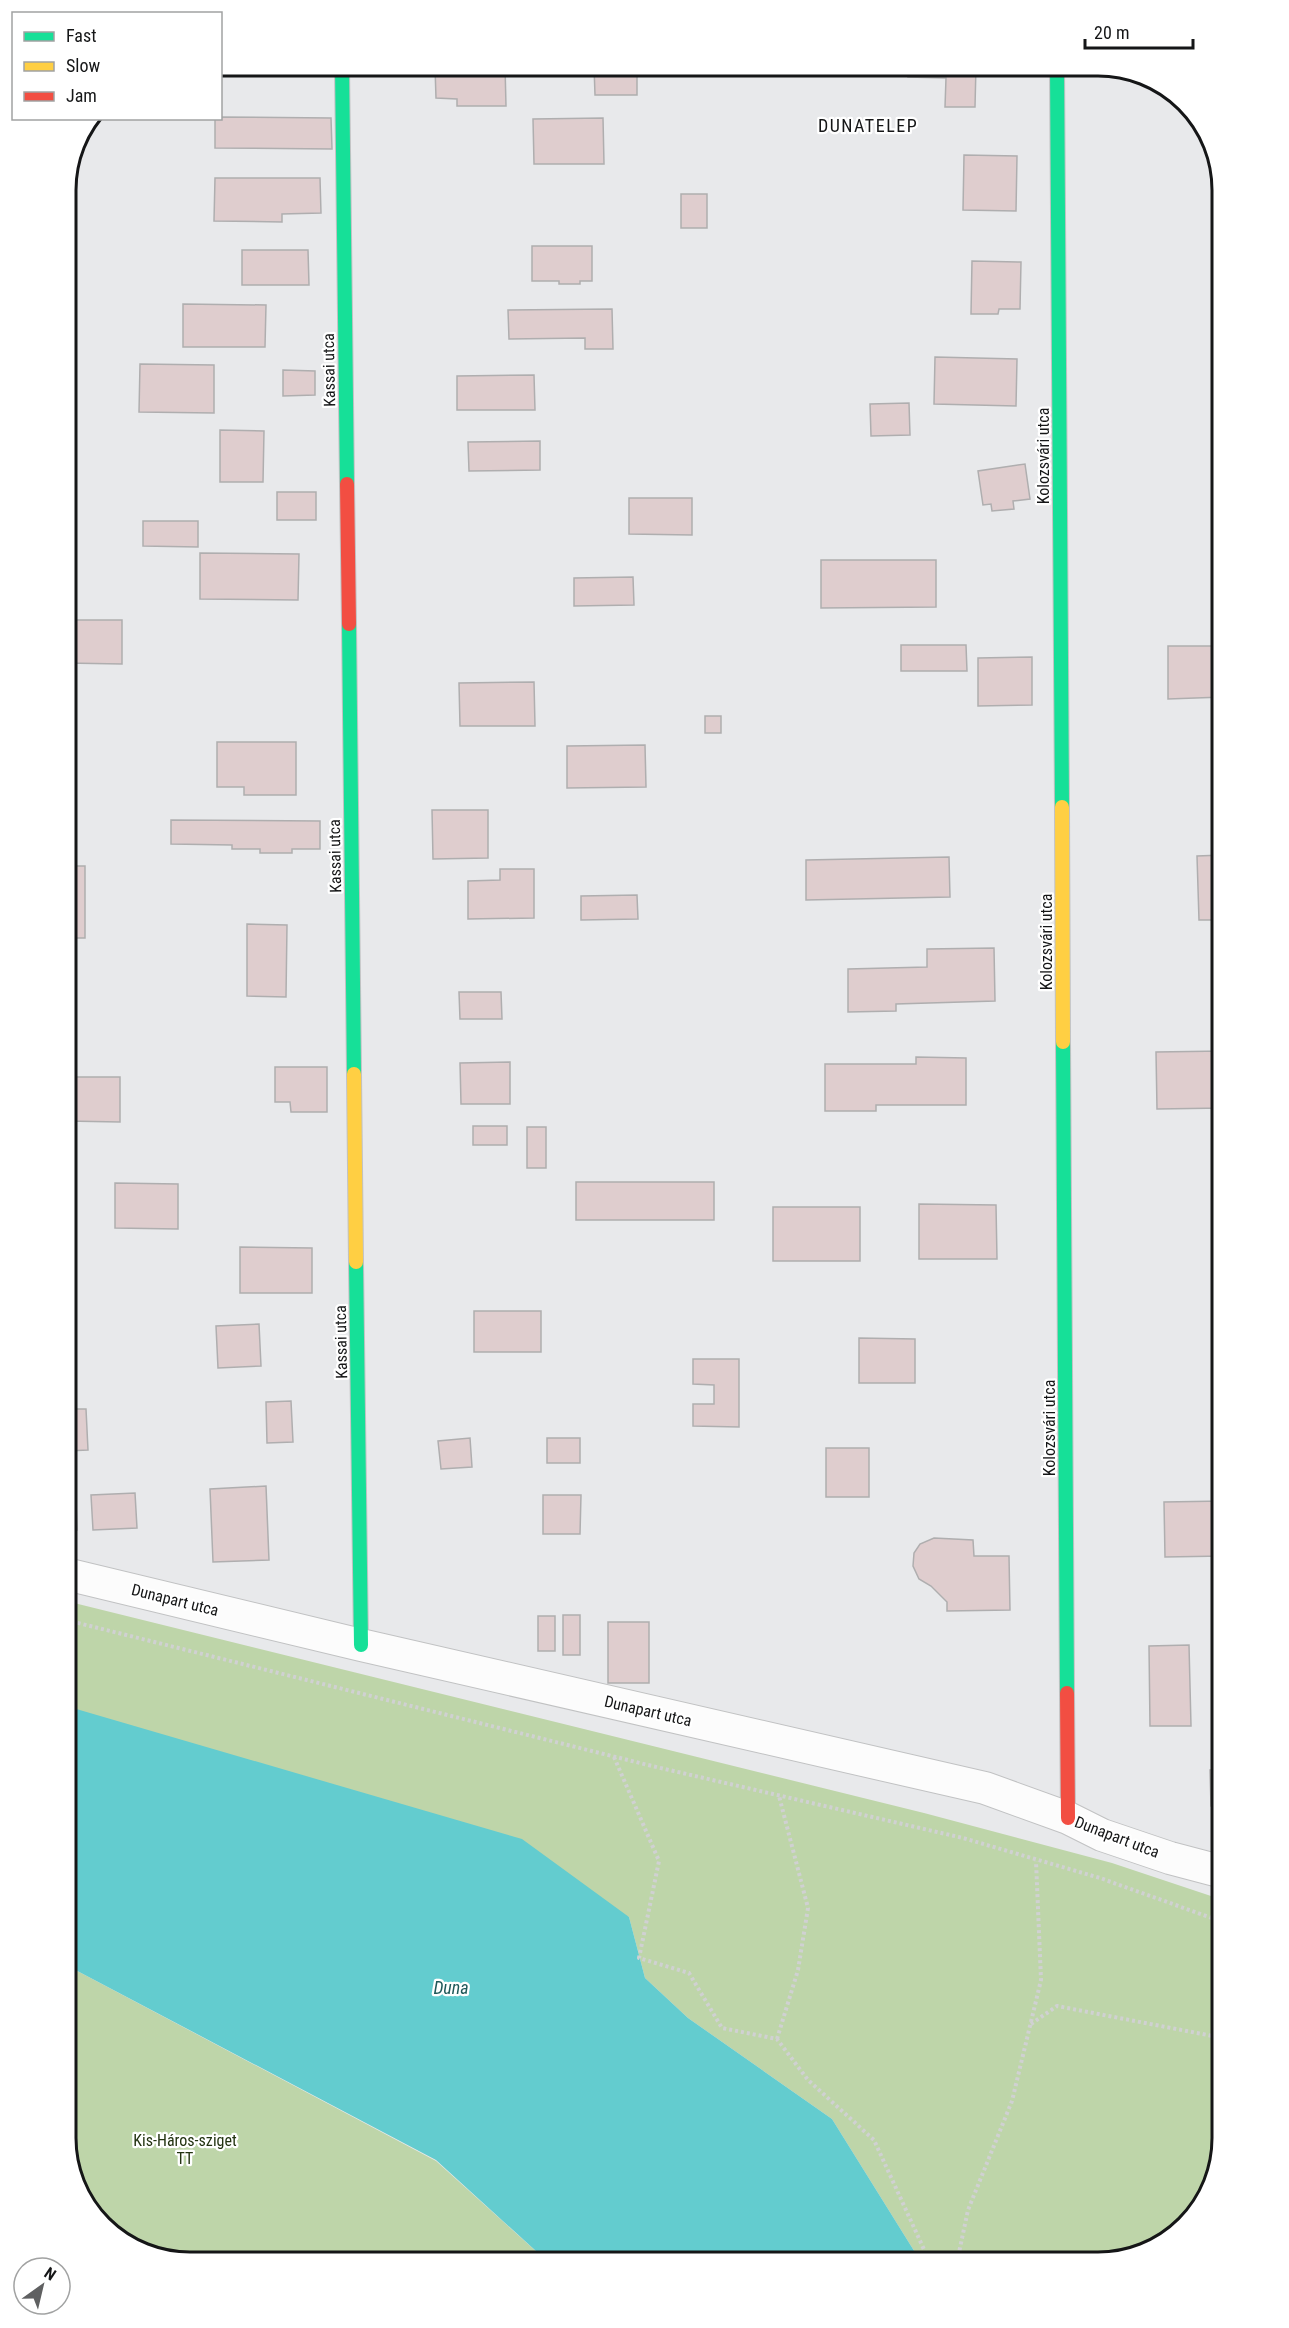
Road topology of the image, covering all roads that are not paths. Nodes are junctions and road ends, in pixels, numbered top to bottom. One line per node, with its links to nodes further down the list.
1 (342, 76): 4 (street, Kassai utca)
2 (1056, 77): 5 (street, Kolozsvári utca)
3 (76, 1576): 4 (street, Dunapart utca)
4 (361, 1645): 5 (street, Dunapart utca)
5 (1068, 1818): 6 (street, Dunapart utca)
6 (1212, 1869)

